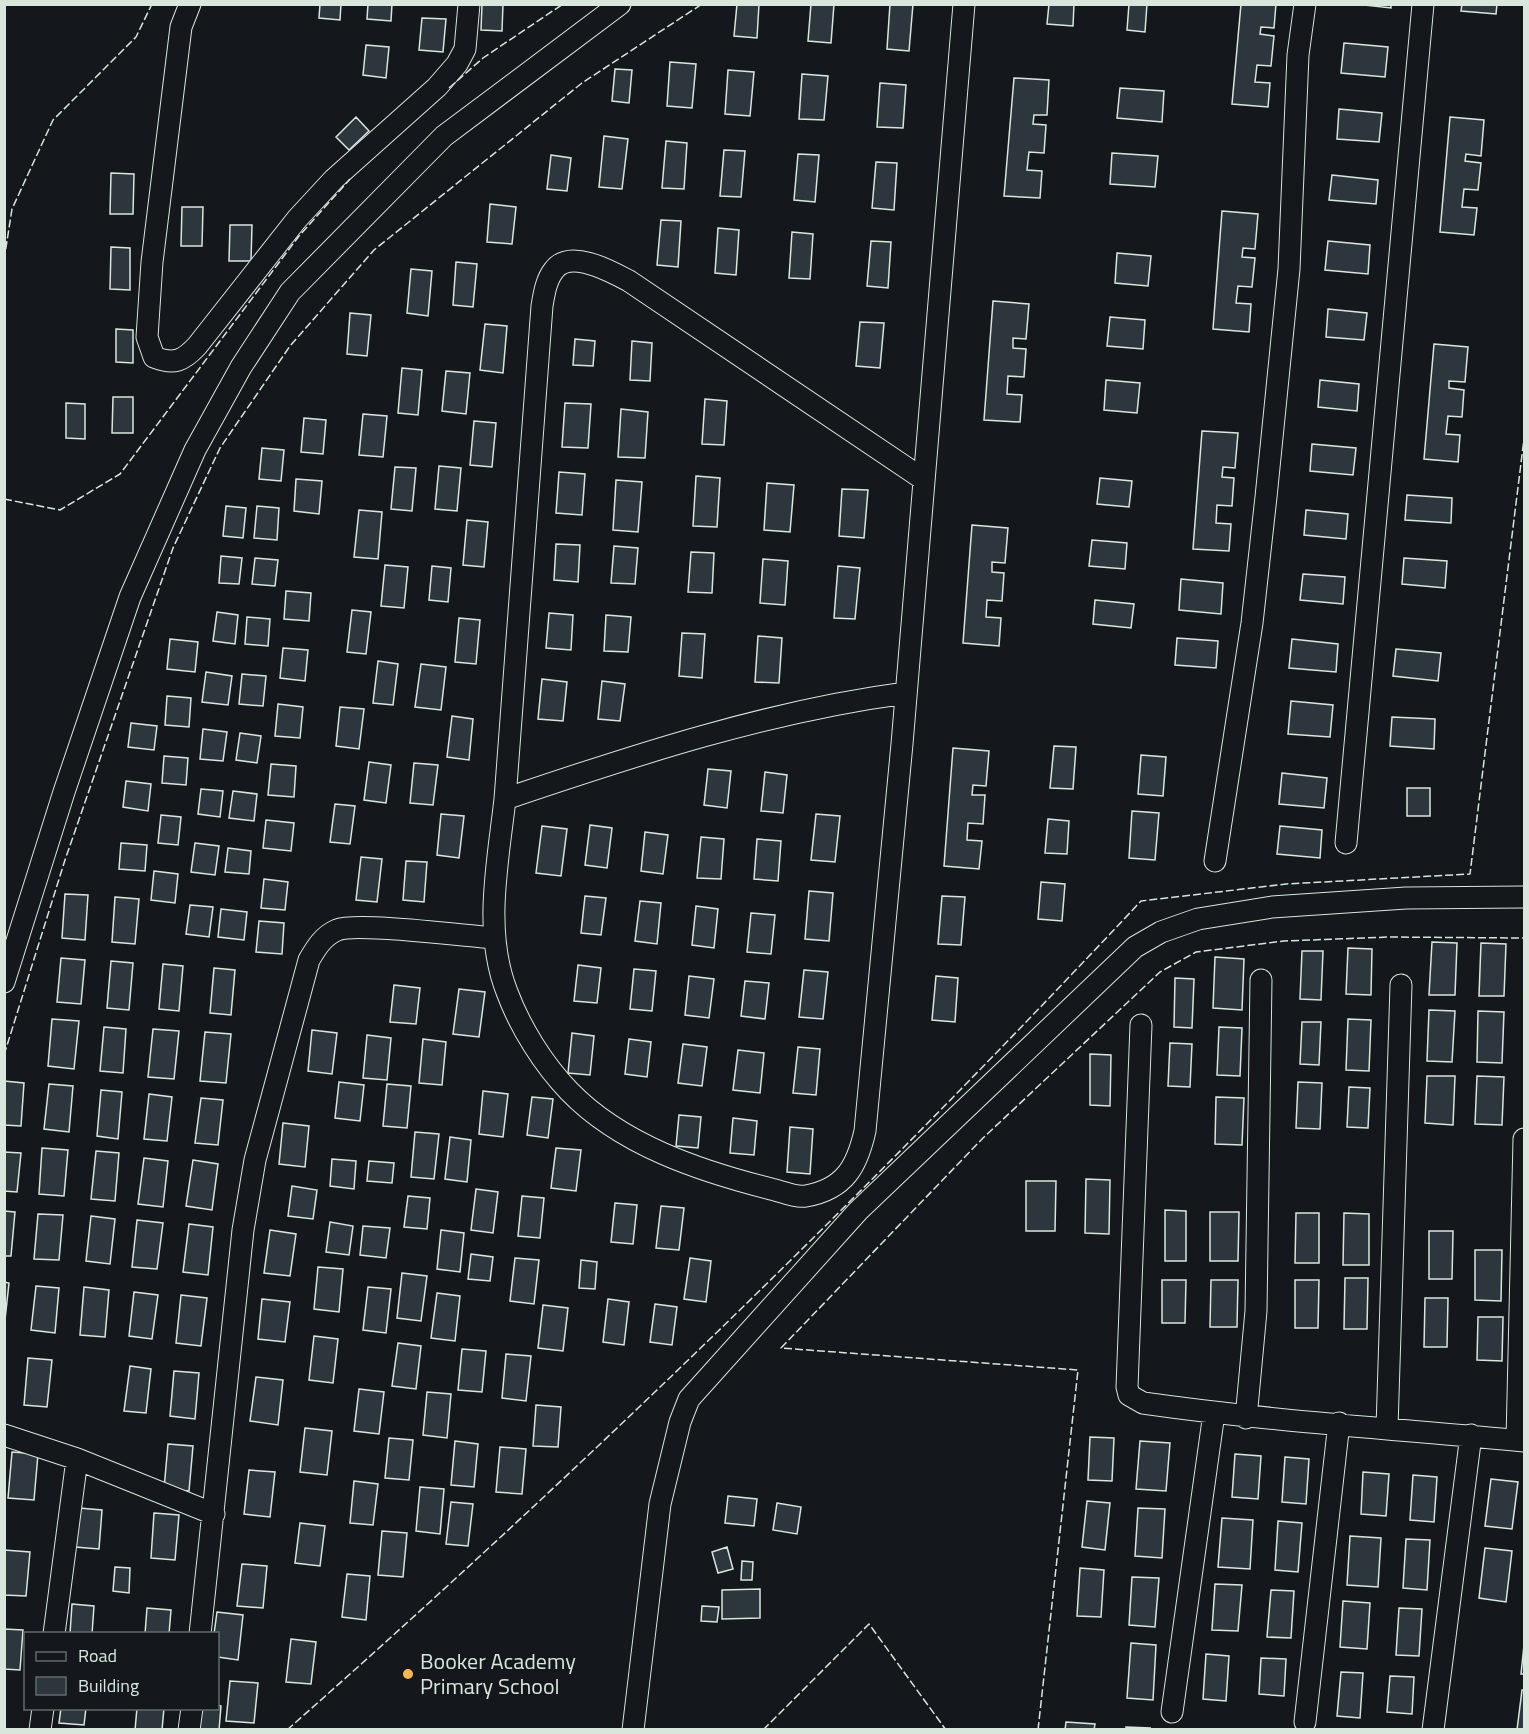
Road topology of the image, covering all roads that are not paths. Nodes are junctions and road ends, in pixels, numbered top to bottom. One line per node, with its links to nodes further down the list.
1 (190, 4): 2 (street)
2 (469, 4)
3 (620, 4): 15 (street)
4 (964, 4): 7 (street)
5 (1305, 4): 11 (street)
6 (1423, 4): 10 (street)
7 (923, 479): 8 (street); 9 (street)
8 (906, 693): 9 (street); 13 (street)
9 (505, 799): 13 (street)
10 (1346, 843)
11 (1215, 861)
12 (1524, 897): 36 (street)
13 (494, 938): 27 (street)
14 (1261, 980): 20 (street)
15 (4, 982)
16 (1401, 985): 22 (street)
17 (1141, 1025): 19 (street)
18 (1524, 1139): 25 (street)
19 (1214, 1413): 20 (street); 32 (street)
20 (1246, 1418): 21 (street)
21 (1339, 1423): 22 (street); 33 (street)
22 (1387, 1428): 24 (street)
23 (4, 1435): 26 (street)
24 (1471, 1435): 25 (street); 37 (street)
25 (1521, 1441)
26 (77, 1459): 27 (street); 28 (street)
27 (214, 1514): 29 (street)
28 (54, 1632)
29 (200, 1632)
30 (43, 1710): 34 (street)
31 (192, 1710): 35 (street)
32 (1172, 1712)
33 (1305, 1722)
34 (40, 1730)
35 (189, 1730)
36 (633, 1730)
37 (1433, 1730)

